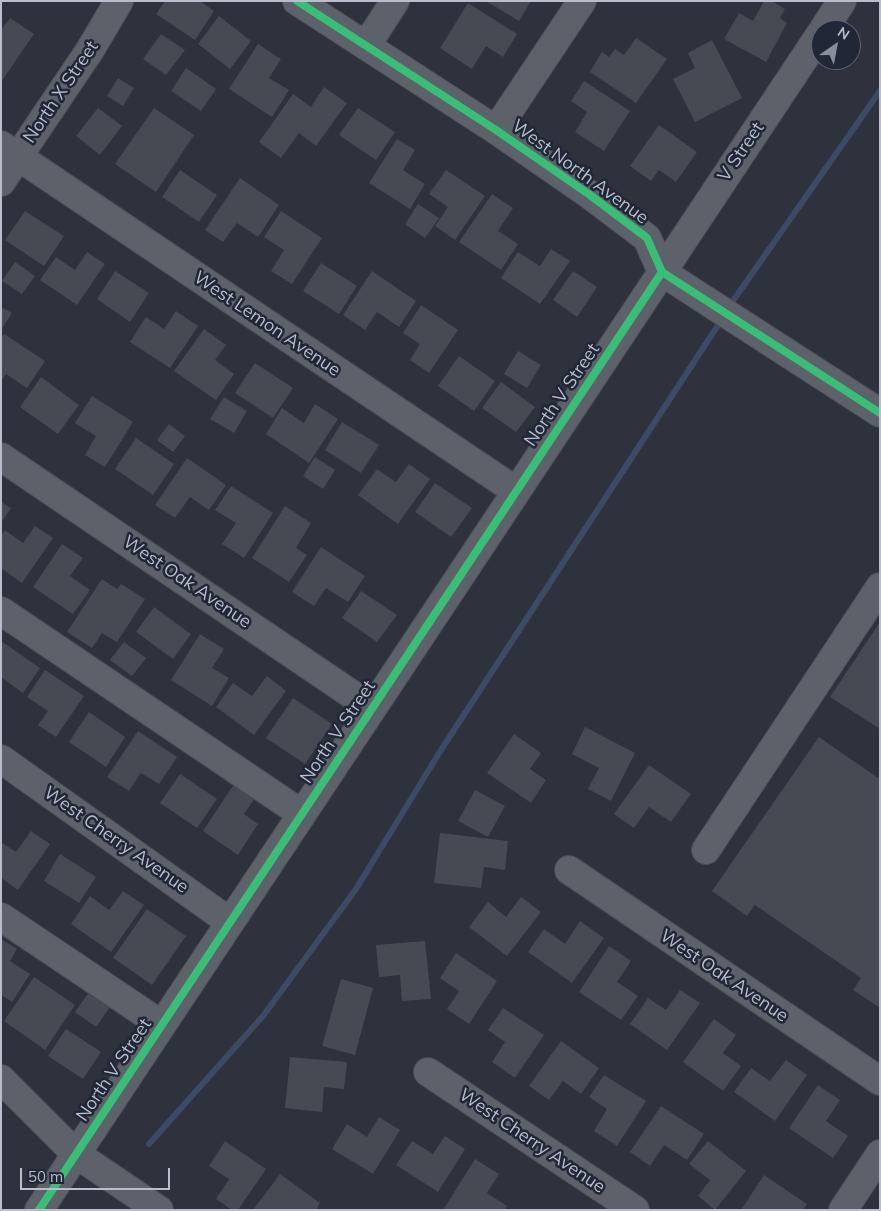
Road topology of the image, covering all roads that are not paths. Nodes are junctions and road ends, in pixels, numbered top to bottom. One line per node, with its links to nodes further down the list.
1 (119, 1): 10 (street, North X Street)
2 (297, 1): 7 (street, West North Avenue)
3 (396, 1): 7 (street)
4 (582, 1): 9 (street)
5 (842, 1): 6 (street, V Street)
6 (830, 20)
7 (366, 46): 9 (street, West North Avenue)
8 (811, 48): 12 (street, V Street)
9 (496, 130): 12 (street, West North Avenue)
10 (10, 151): 11 (street, North X Street); 15 (street, West Lemon Avenue)
11 (1, 182)
12 (662, 272): 13 (street); 15 (street, North V Street)
13 (880, 413)
14 (1, 457): 18 (street, West Oak Avenue)
15 (516, 491): 18 (street, North V Street)
16 (880, 587): 21 (street)
17 (1, 612): 20 (street)
18 (372, 708): 20 (street, North V Street)
19 (1, 759): 24 (street, West Cherry Avenue)
20 (302, 814): 24 (street, North V Street)
21 (706, 850)
22 (569, 870): 28 (street, West Oak Avenue)
23 (1, 917): 25 (street)
24 (230, 922): 25 (street, North V Street)
25 (162, 1025): 29 (street, North V Street)
26 (428, 1072): 33 (street, West Cherry Avenue)
27 (1, 1078): 29 (street)
28 (880, 1081)
29 (76, 1154): 31 (street, North V Street); 32 (street)
30 (880, 1154): 34 (street)
31 (39, 1210)
32 (160, 1210)
33 (635, 1210)
34 (843, 1210)

